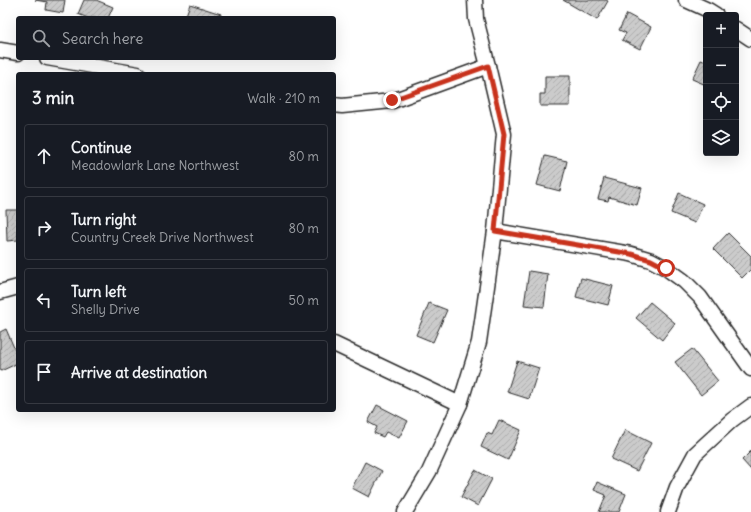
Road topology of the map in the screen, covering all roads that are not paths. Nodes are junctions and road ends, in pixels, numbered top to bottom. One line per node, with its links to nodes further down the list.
1 (475, 0): 9 (street)
2 (686, 0): 3 (street)
3 (711, 12)
4 (739, 31): 5 (street)
5 (751, 39)
6 (0, 50): 7 (street)
7 (16, 53)
8 (58, 60): 10 (street)
9 (488, 66): 11 (street); 12 (street)
10 (127, 72)
11 (336, 105)
12 (495, 231): 16 (street); 17 (street)
13 (16, 288): 14 (street)
14 (0, 292)
15 (336, 345): 17 (street)
16 (751, 369)
17 (460, 404): 19 (street)
18 (751, 406): 20 (street)
19 (405, 512)
20 (668, 512)

